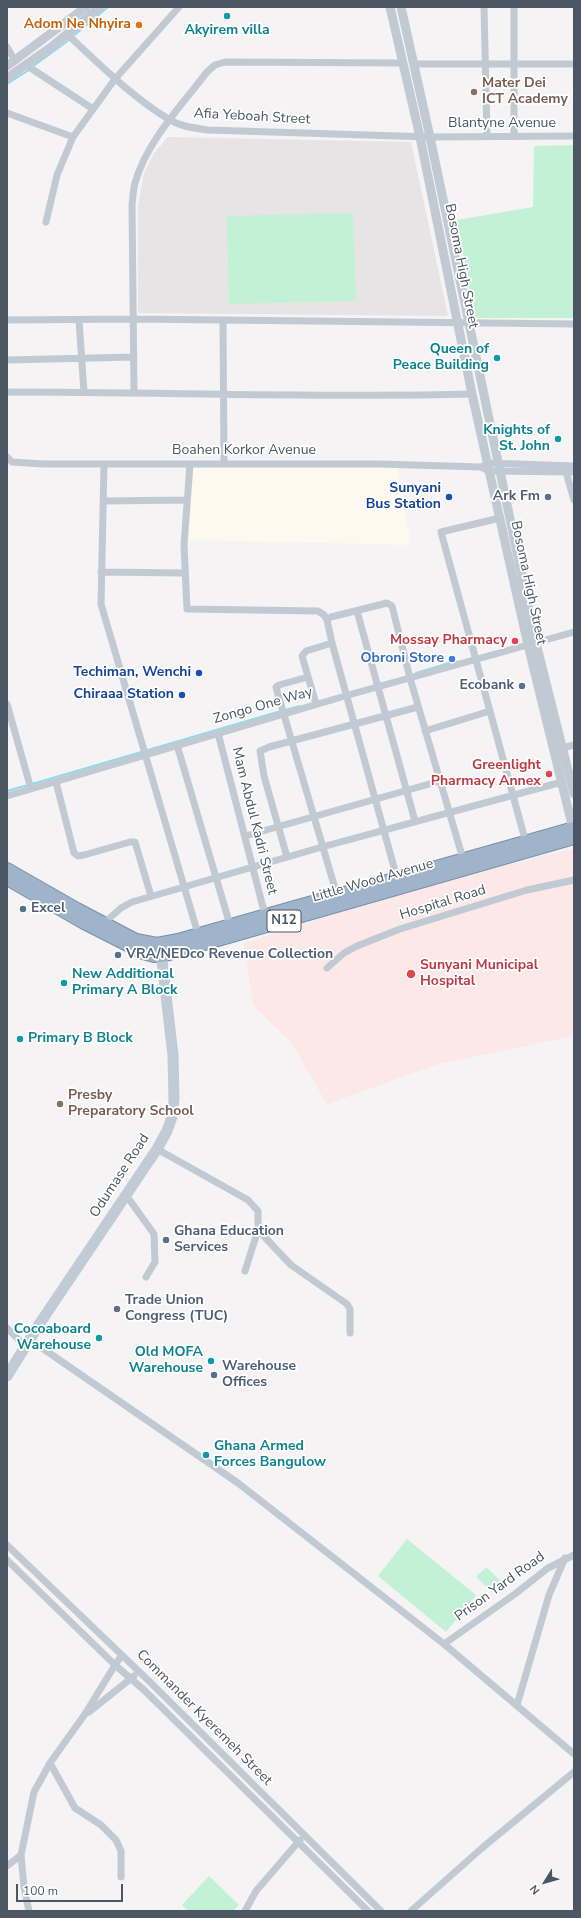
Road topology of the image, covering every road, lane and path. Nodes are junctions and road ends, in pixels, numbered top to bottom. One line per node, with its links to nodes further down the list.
1 (86, 7): 11 (street)
2 (100, 7): 8 (street)
3 (179, 7): 18 (street)
4 (390, 7): 10 (street, Bosoma High Street)
5 (401, 7): 12 (street, Bosoma High Street)
6 (484, 7): 13 (street)
7 (514, 7): 14 (street)
8 (67, 34): 16 (street); 18 (street, Afia Yeboah Street)
9 (7, 47): 11 (street)
10 (403, 63): 21 (street); 26 (street, Bosoma High Street)
11 (11, 64)
12 (413, 64): 13 (street); 27 (street, Bosoma High Street)
13 (486, 64): 14 (street); 22 (street)
14 (513, 64): 15 (street); 23 (street)
15 (574, 64)
16 (26, 65): 17 (street); 19 (street)
17 (7, 78)
18 (115, 79): 19 (street); 21 (street, Afia Yeboah Street)
19 (93, 109): 25 (street)
20 (7, 113): 25 (street)
21 (171, 120): 26 (street, Afia Yeboah Street); 29 (street)
22 (487, 136): 23 (street, Blantyne Avenue); 27 (street, Blantyne Avenue)
23 (514, 136): 24 (street, Blantyne Avenue)
24 (574, 136)
25 (73, 137): 28 (street)
26 (420, 137): 27 (street, Afia Yeboah Street); 33 (street, Bosoma High Street)
27 (430, 137): 34 (street, Bosoma High Street)
28 (46, 222)
29 (134, 319): 31 (street); 32 (street); 36 (street)
30 (7, 320): 31 (street)
31 (80, 320): 37 (street)
32 (223, 320): 33 (street); 42 (street)
33 (458, 323): 34 (street); 43 (street, Bosoma High Street)
34 (469, 323): 35 (street); 50 (street, Bosoma High Street)
35 (574, 324)
36 (134, 357): 37 (street); 41 (street)
37 (81, 358): 38 (street); 40 (street)
38 (7, 360)
39 (7, 392): 40 (street)
40 (84, 392): 41 (street)
41 (134, 392): 42 (street)
42 (223, 394): 43 (street); 47 (street)
43 (472, 394): 49 (street, Bosoma High Street)
44 (8, 458): 45 (street, Boahen Korkor Avenue)
45 (104, 464): 46 (street, Boahen Korkor Avenue); 55 (street)
46 (190, 464): 47 (street, Boahen Korkor Avenue); 53 (street)
47 (224, 464): 49 (street, Boahen Korkor Avenue)
48 (574, 466): 50 (street, Boahen Korkor Avenue)
49 (486, 467): 50 (street, Boahen Korkor Avenue); 56 (street, Bosoma High Street)
50 (499, 467): 51 (street, Boahen Korkor Avenue); 63 (street, Bosoma High Street)
51 (566, 472): 52 (street, Boahen Korkor Avenue); 54 (street)
52 (574, 472)
53 (187, 500): 55 (street); 58 (street)
54 (574, 500)
55 (104, 501): 57 (street)
56 (500, 518): 63 (street, Bosoma High Street); 64 (street)
57 (101, 572): 58 (street); 82 (street)
58 (184, 573): 60 (street)
59 (357, 611): 60 (street); 66 (street); 67 (street)
60 (327, 620): 62 (street)
61 (574, 632): 63 (street, Zongo One Way)
62 (332, 643): 65 (street); 68 (street)
63 (532, 644): 64 (street, Zongo One Way); 81 (street, Bosoma High Street); 85 (street, Bosoma High Street)
64 (475, 659): 66 (street, Zongo One Way); 72 (street)
65 (308, 677): 70 (street); 73 (street)
66 (410, 678): 67 (street, Zongo One Way); 71 (street)
67 (378, 687): 68 (street, Zongo One Way); 74 (street)
68 (345, 696): 70 (street, Zongo One Way); 75 (street)
69 (7, 704): 86 (street)
70 (316, 704): 73 (street, Zongo One Way)
71 (418, 707): 74 (street); 76 (street)
72 (490, 711): 76 (street); 89 (street)
73 (284, 714): 77 (street, Zongo One Way); 78 (street)
74 (387, 715): 75 (street); 87 (street)
75 (353, 724): 78 (street); 91 (street)
76 (426, 731): 83 (street)
77 (218, 733): 79 (street, Zongo One Way); 98 (street, Mam Abdul Kadri Street)
78 (292, 741): 93 (street); 95 (street)
79 (177, 745): 82 (street, Zongo One Way); 107 (street)
80 (574, 745): 81 (street)
81 (562, 748): 88 (street, Bosoma High Street)
82 (145, 755): 84 (street, Zongo One Way); 111 (street)
83 (440, 781): 87 (street); 92 (street)
84 (56, 782): 86 (street, Zongo One Way); 113 (street)
85 (562, 782): 89 (street); 97 (street, Bosoma High Street)
86 (31, 789): 90 (street, Zongo One Way)
87 (407, 790): 91 (street); 94 (street)
88 (574, 794)
89 (513, 795): 92 (street); 99 (street)
90 (7, 796)
91 (376, 800): 93 (street); 96 (street)
92 (449, 812): 94 (street); 102 (street)
93 (314, 818): 95 (street); 100 (street)
94 (415, 821): 96 (street)
95 (280, 827): 98 (street); 101 (street)
96 (384, 830): 100 (street); 108 (street)
97 (574, 832): 99 (highway, Little Wood Avenue / N12); 105 (highway, Little Wood Avenue / N12)
98 (245, 836): 103 (street, Mam Abdul Kadri Street)
99 (526, 842): 102 (highway, Little Wood Avenue / N12)
100 (322, 847): 101 (street); 112 (street)
101 (288, 857): 103 (street)
102 (463, 859): 105 (highway, Little Wood Avenue / N12)
103 (253, 867): 107 (street); 114 (street, Mam Abdul Kadri Street)
104 (7, 869): 115 (highway, Little Wood Avenue / N12)
105 (449, 869): 106 (highway, Little Wood Avenue / N12)
106 (427, 875): 108 (highway, Little Wood Avenue / N12); 118 (highway, Little Wood Avenue / N12)
107 (217, 878): 111 (street); 116 (street)
108 (397, 878): 112 (highway, Little Wood Avenue / N12)
109 (7, 879): 118 (highway, Little Wood Avenue / N12)
110 (574, 880): 119 (street, Hospital Road)
111 (184, 888): 113 (street); 117 (street)
112 (337, 895): 114 (highway, Little Wood Avenue / N12)
113 (151, 896): 115 (street)
114 (264, 915): 116 (highway, Little Wood Avenue / N12)
115 (104, 923): 118 (highway, Little Wood Avenue / N12)
116 (230, 925): 117 (highway, Little Wood Avenue / N12)
117 (198, 934): 118 (highway, Little Wood Avenue / N12)
118 (161, 950): 120 (main road, Odumase Road)
119 (327, 968)
120 (157, 1148): 121 (main road, Odumase Road); 122 (street)
121 (126, 1195): 124 (street); 127 (main road, Odumase Road)
122 (258, 1230): 123 (street); 126 (street)
123 (245, 1270)
124 (146, 1277)
125 (7, 1328): 127 (street)
126 (350, 1333)
127 (27, 1343): 128 (main road, Odumase Road); 133 (street)
128 (7, 1376)
129 (7, 1544): 134 (street, Commander Kyeremeh Street)
130 (574, 1555): 131 (street, Prison Yard Road)
131 (565, 1558): 133 (street, Prison Yard Road); 138 (street)
132 (7, 1560): 135 (street, Commander Kyeremeh Street)
133 (444, 1644): 138 (street)
134 (122, 1655): 135 (street); 136 (street, Commander Kyeremeh Street)
135 (115, 1665): 137 (street, Commander Kyeremeh Street); 139 (street)
136 (138, 1671): 137 (street); 143 (street, Commander Kyeremeh Street)
137 (131, 1679): 139 (street); 144 (street, Commander Kyeremeh Street)
138 (517, 1706): 140 (street)
139 (85, 1714): 141 (street)
140 (574, 1754)
141 (50, 1763): 145 (street); 147 (street)
142 (574, 1772): 152 (street)
143 (304, 1836): 144 (street); 151 (street, Commander Kyeremeh Street)
144 (298, 1842): 149 (street); 150 (street, Commander Kyeremeh Street)
145 (21, 1855): 146 (street); 148 (street)
146 (7, 1866)
147 (121, 1878)
148 (29, 1911)
149 (245, 1911)
150 (368, 1911)
151 (381, 1911)
152 (411, 1911)

